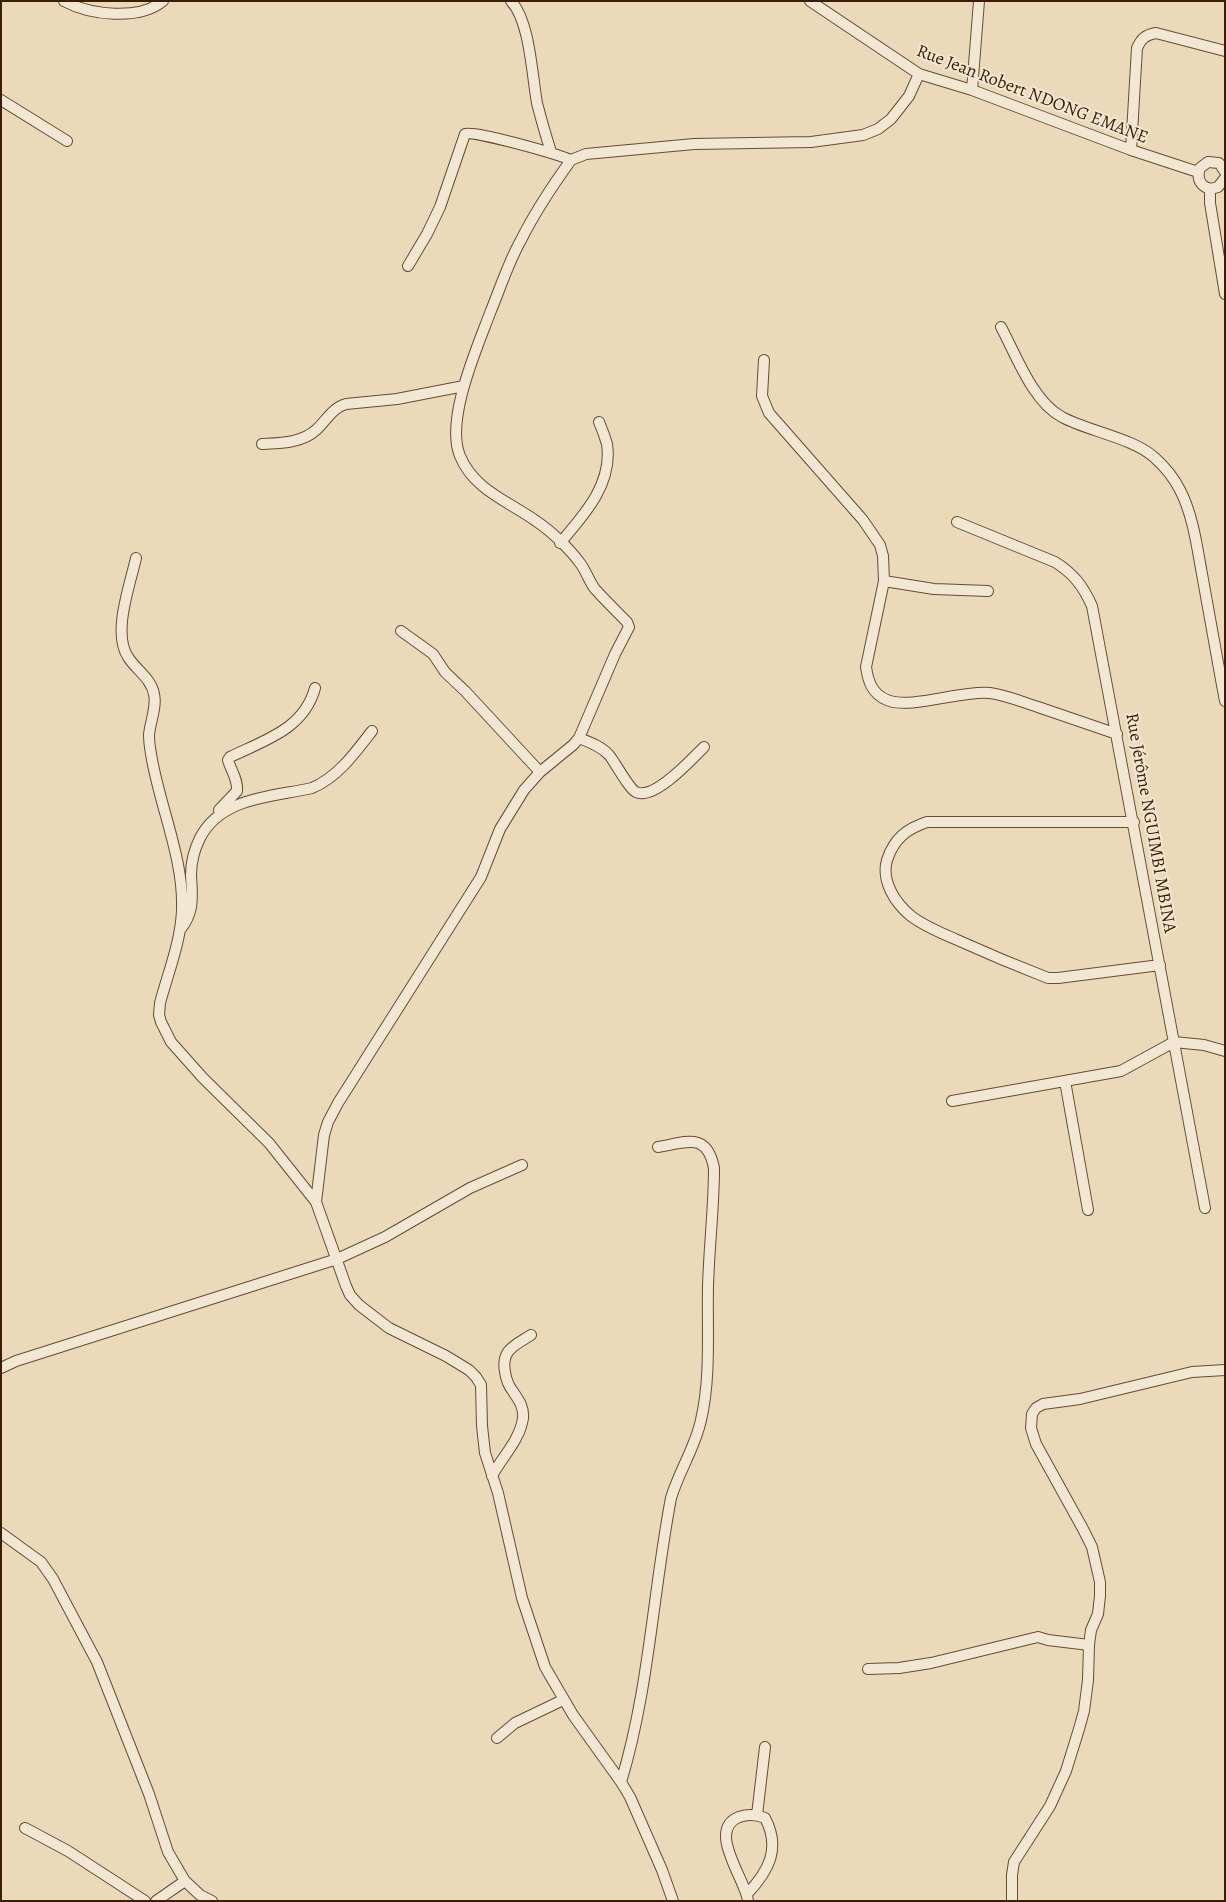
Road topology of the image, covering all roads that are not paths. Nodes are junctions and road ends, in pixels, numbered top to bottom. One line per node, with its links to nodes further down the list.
1 (64, 1): 2 (street)
2 (164, 1)
3 (511, 1): 12 (street)
4 (810, 1): 7 (street, Rue Jean Robert NDONG EMANE)
5 (979, 1): 8 (street)
6 (1225, 51): 11 (street)
7 (919, 74): 8 (street, Rue Jean Robert NDONG EMANE); 13 (street)
8 (972, 90): 11 (street, Rue Jean Robert NDONG EMANE)
9 (1, 100): 10 (street)
10 (67, 141)
11 (1131, 150): 14 (street, Rue Jean Robert NDONG EMANE)
12 (551, 152): 13 (street); 17 (street)
13 (571, 160): 21 (street)
14 (1198, 172): 15 (street); 16 (street)
15 (1224, 175): 16 (street)
16 (1210, 189): 18 (street)
17 (408, 266)
18 (1225, 294)
19 (1002, 327): 31 (street)
20 (764, 360): 27 (street)
21 (464, 386): 23 (street); 25 (street)
22 (599, 422): 25 (street)
23 (262, 444)
24 (957, 522): 33 (street, Rue Jérôme NGUIMBI MBINA)
25 (560, 543): 34 (street)
26 (136, 558): 39 (street)
27 (884, 581): 28 (street); 33 (street)
28 (988, 591)
29 (401, 631): 36 (street)
30 (315, 688): 37 (street)
31 (1225, 701)
32 (372, 731): 37 (street)
33 (1117, 734): 38 (street, Rue Jérôme NGUIMBI MBINA)
34 (578, 738): 35 (street); 36 (street)
35 (704, 747)
36 (540, 772): 47 (street)
37 (219, 814): 39 (street)
38 (1134, 822): 40 (street, Rue Jérôme NGUIMBI MBINA); 40 (street)
39 (180, 930): 47 (street)
40 (1160, 965): 41 (street, Rue Jérôme NGUIMBI MBINA)
41 (1174, 1042): 42 (street); 43 (street); 48 (street, Rue Jérôme NGUIMBI MBINA)
42 (1225, 1051)
43 (1065, 1081): 44 (street); 49 (street)
44 (952, 1101)
45 (658, 1147): 61 (street)
46 (522, 1165): 50 (street)
47 (316, 1202): 50 (street)
48 (1205, 1208)
49 (1088, 1210)
50 (337, 1259): 52 (street); 54 (street)
51 (531, 1335): 54 (street)
52 (1, 1368)
53 (1225, 1370): 56 (street)
54 (492, 1476): 58 (street)
55 (1, 1533): 64 (street)
56 (1089, 1646): 57 (street); 70 (street)
57 (868, 1668)
58 (563, 1700): 59 (street); 61 (street)
59 (497, 1738)
60 (765, 1747): 62 (street)
61 (621, 1782): 69 (street)
62 (757, 1815): 65 (street); 65 (street)
63 (25, 1828): 66 (street)
64 (185, 1882): 67 (street); 68 (street)
65 (748, 1897)
66 (144, 1901)
67 (156, 1901)
68 (212, 1901)
69 (674, 1901)
70 (1012, 1901)

